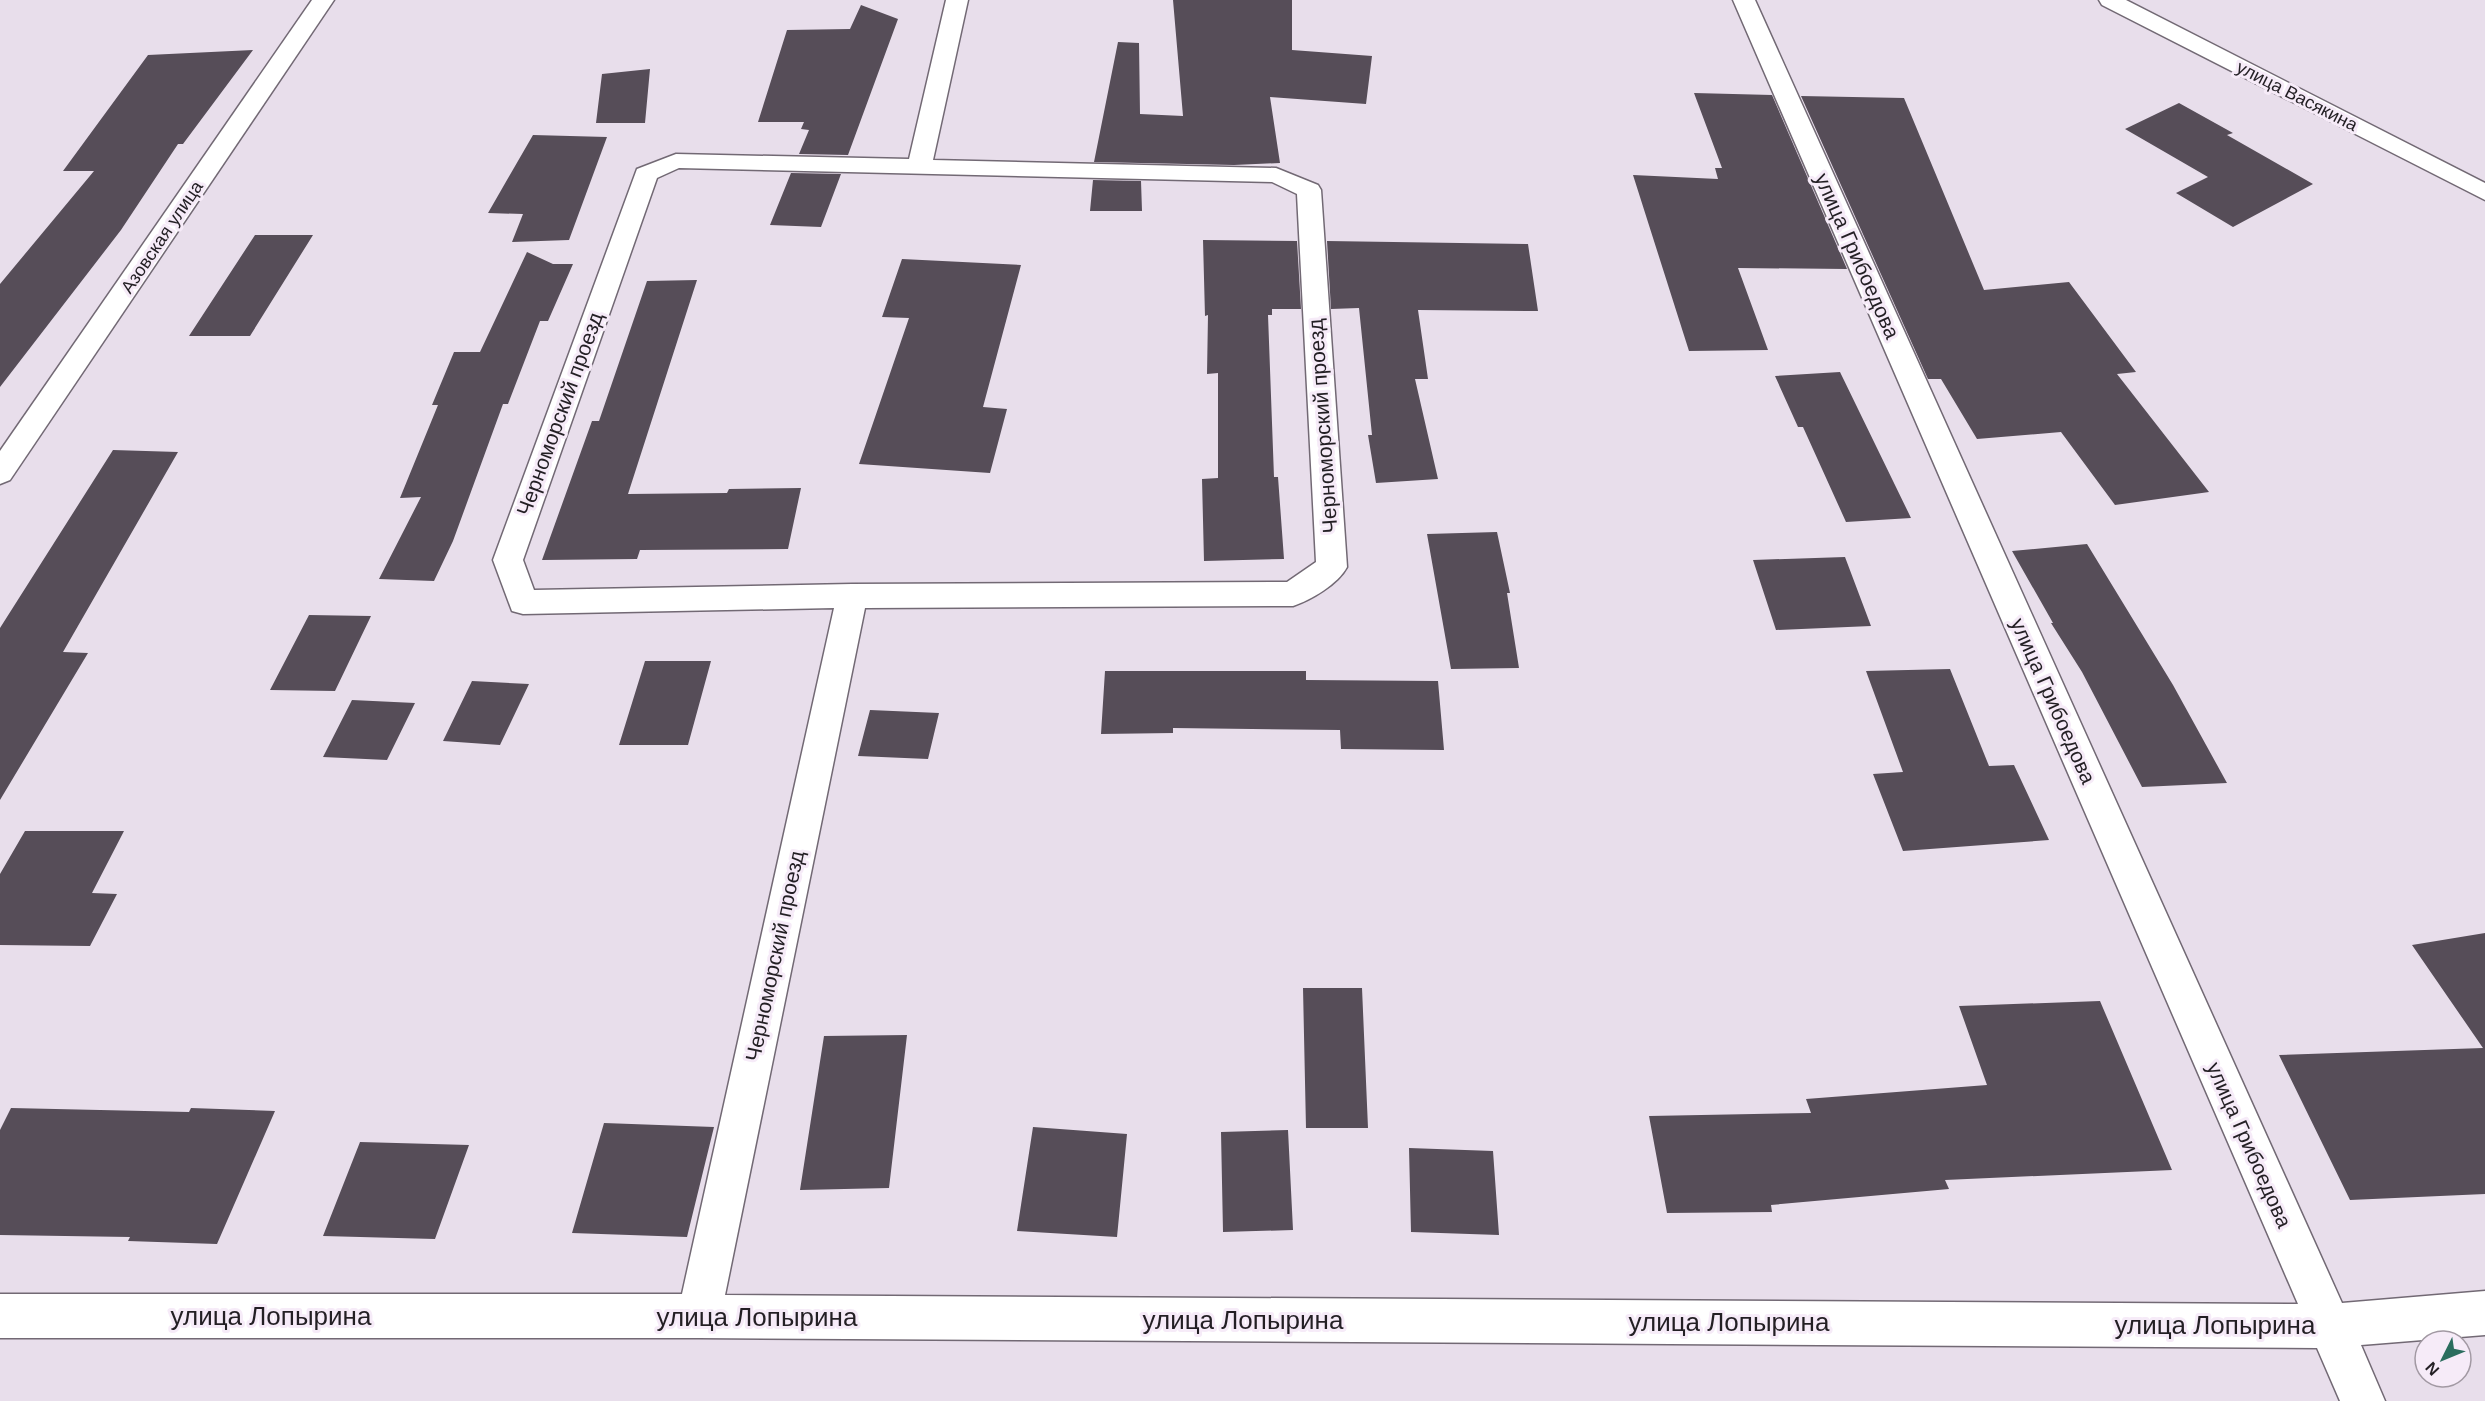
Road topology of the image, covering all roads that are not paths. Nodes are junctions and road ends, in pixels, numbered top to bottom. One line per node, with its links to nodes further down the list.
1 (323, 0): 7 (street, Азовская улица)
2 (957, 0): 5 (street)
3 (1744, 0): 12 (street, улица Грибоедова)
4 (2110, 0): 6 (street, улица Васякина)
5 (919, 168): 8 (street, Черноморский проезд); 8 (street, Черноморский проезд)
6 (2485, 193)
7 (0, 474)
8 (852, 596): 11 (street, Черноморский проезд)
9 (2485, 1313): 12 (street, улица Лопырина)
10 (0, 1316): 11 (street, улица Лопырина)
11 (699, 1316): 12 (street, улица Лопырина)
12 (2328, 1326): 13 (street, улица Грибоедова)
13 (2363, 1401)

